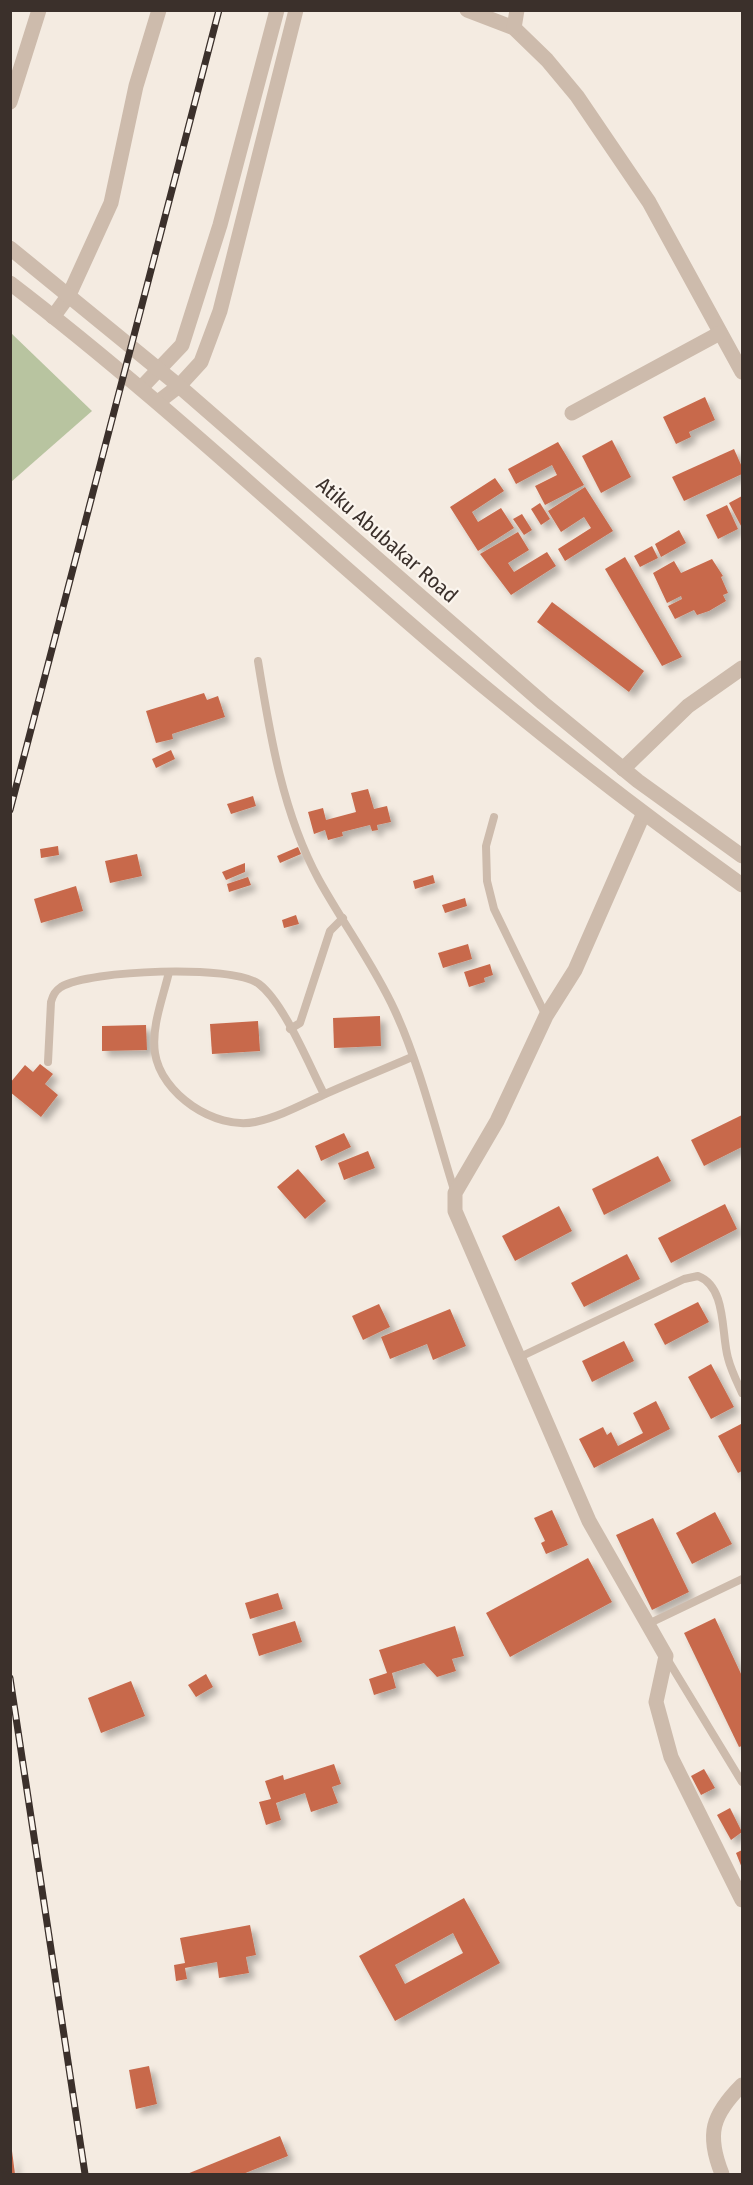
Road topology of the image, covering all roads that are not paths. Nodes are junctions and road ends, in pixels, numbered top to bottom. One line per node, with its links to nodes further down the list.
1 (39, 10): 8 (street)
2 (159, 10): 11 (street)
3 (277, 10): 14 (street)
4 (296, 10): 16 (street)
5 (467, 10): 7 (street)
6 (517, 10): 7 (street)
7 (514, 28): 13 (street)
8 (10, 102)
9 (10, 248): 11 (street, Atiku Abubakar Road)
10 (10, 283): 12 (street)
11 (69, 295): 12 (street); 14 (street, Atiku Abubakar Road)
12 (53, 317): 17 (street)
13 (720, 333): 15 (street); 19 (street)
14 (159, 370): 16 (street, Atiku Abubakar Road); 17 (street)
15 (742, 372)
16 (179, 386): 18 (street); 22 (street, Atiku Abubakar Road)
17 (141, 388): 18 (street)
18 (158, 402): 23 (street)
19 (572, 413)
20 (258, 661): 27 (lane)
21 (742, 668): 22 (street)
22 (624, 769): 25 (street, Atiku Abubakar Road)
23 (643, 815): 26 (street); 29 (street)
24 (494, 817): 29 (lane)
25 (742, 856)
26 (742, 885)
27 (343, 918): 30 (lane); 31 (lane)
28 (169, 972): 30 (lane); 32 (lane); 33 (lane)
29 (546, 1016): 34 (street)
30 (290, 1029): 33 (lane)
31 (412, 1058): 33 (lane); 34 (lane)
32 (48, 1062)
33 (324, 1094)
34 (455, 1193): 35 (street)
35 (520, 1357): 36 (lane); 38 (street)
36 (742, 1393)
37 (742, 1579): 38 (lane)
38 (648, 1624): 39 (street)
39 (666, 1656): 40 (lane); 42 (street)
40 (740, 1771): 41 (lane)
41 (742, 1782)
42 (742, 1900)
43 (742, 2085): 44 (street)
44 (722, 2175)

